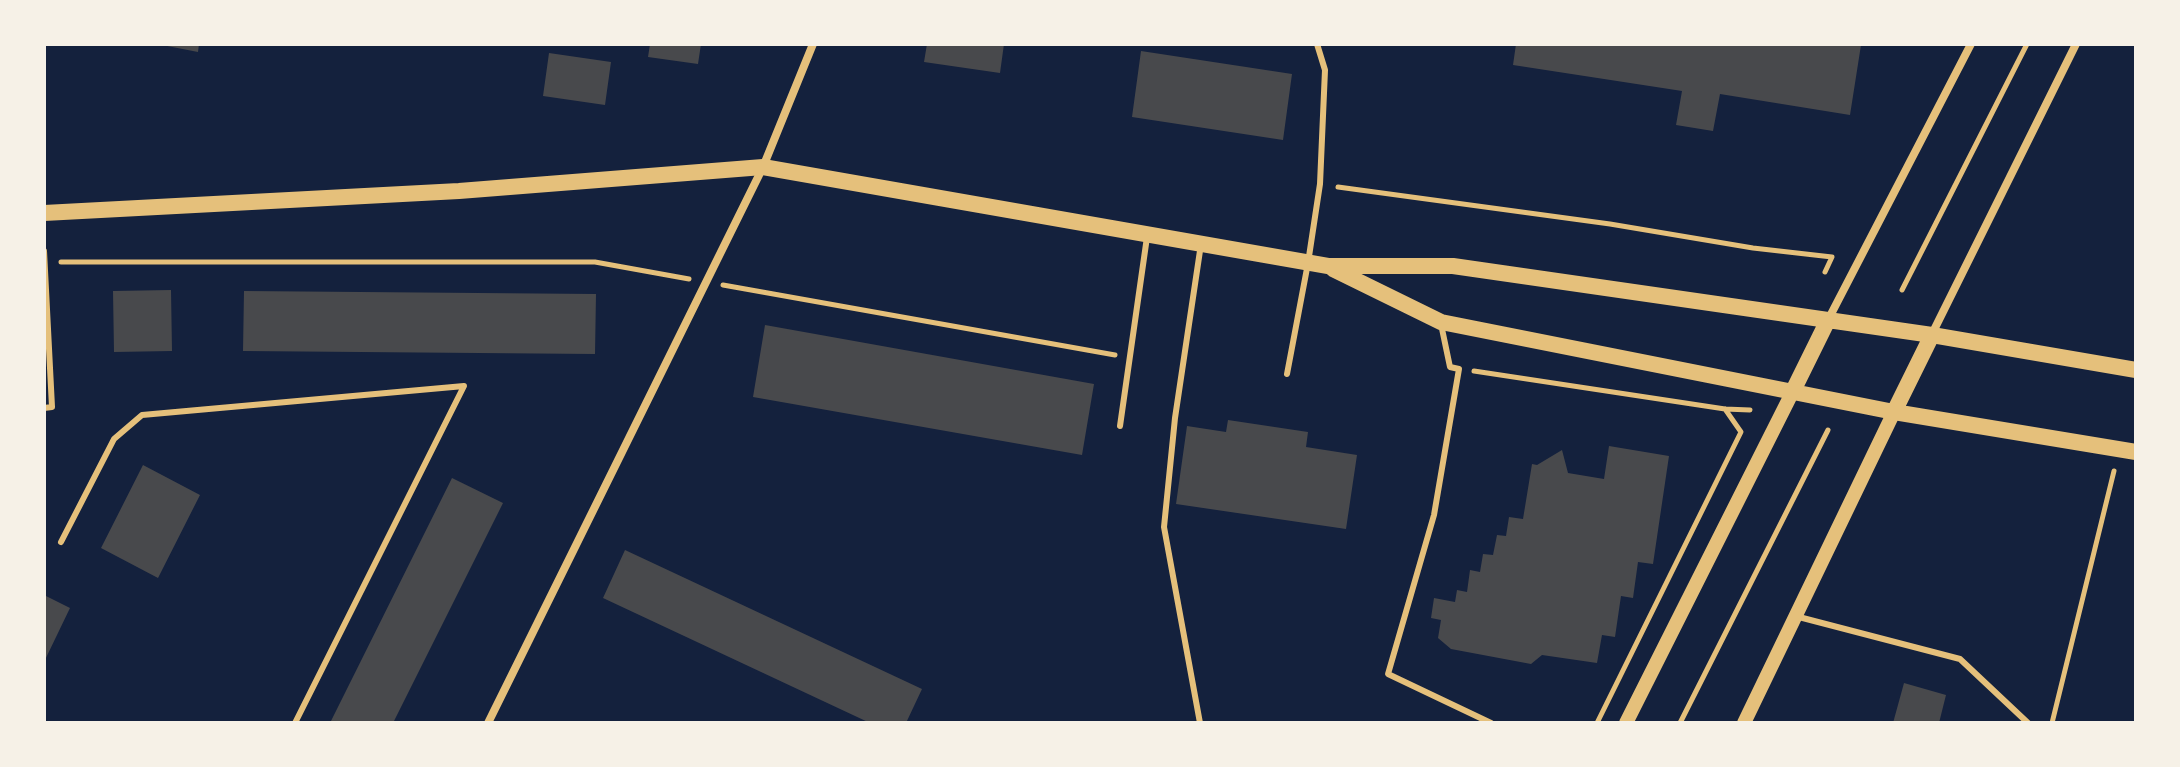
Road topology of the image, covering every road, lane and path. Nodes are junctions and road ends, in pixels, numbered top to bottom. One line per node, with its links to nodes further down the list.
1 (813, 44): 6 (street)
2 (1317, 44): 7 (lane)
3 (1971, 44): 18 (street)
4 (2027, 44): 17 (path)
5 (2076, 44): 20 (street)
6 (763, 167): 8 (main road); 9 (main road); 16 (street)
7 (1320, 184): 13 (lane); 15 (path)
8 (44, 213)
9 (1147, 234): 10 (main road); 21 (lane)
10 (1201, 244): 13 (main road); 38 (lane)
11 (44, 251): 12 (lane)
12 (45, 263): 16 (path); 26 (lane)
13 (1308, 263): 14 (main road); 24 (lane)
14 (1328, 266): 18 (main road); 19 (main road)
15 (1825, 272)
16 (705, 282): 21 (path); 37 (street)
17 (1902, 290)
18 (1828, 320): 20 (main road); 25 (main road)
19 (1441, 322): 22 (lane); 25 (main road)
20 (1932, 335): 23 (main road); 29 (main road)
21 (1129, 358): 30 (lane)
22 (1450, 367): 27 (path); 39 (lane)
23 (2136, 370)
24 (1287, 374)
25 (1792, 393): 29 (main road); 41 (street)
26 (44, 408)
27 (1725, 409): 28 (path); 40 (path)
28 (1750, 410)
29 (1894, 412): 32 (main road); 35 (street)
30 (1120, 426)
31 (1828, 430): 42 (path)
32 (2136, 452)
33 (2116, 463): 45 (path)
34 (61, 542): 36 (lane)
35 (1795, 616): 43 (street); 44 (lane)
36 (295, 723)
37 (488, 723)
38 (1200, 723)
39 (1491, 723)
40 (1597, 723)
41 (1626, 723)
42 (1680, 723)
43 (1744, 723)
44 (2028, 723)
45 (2052, 723)

